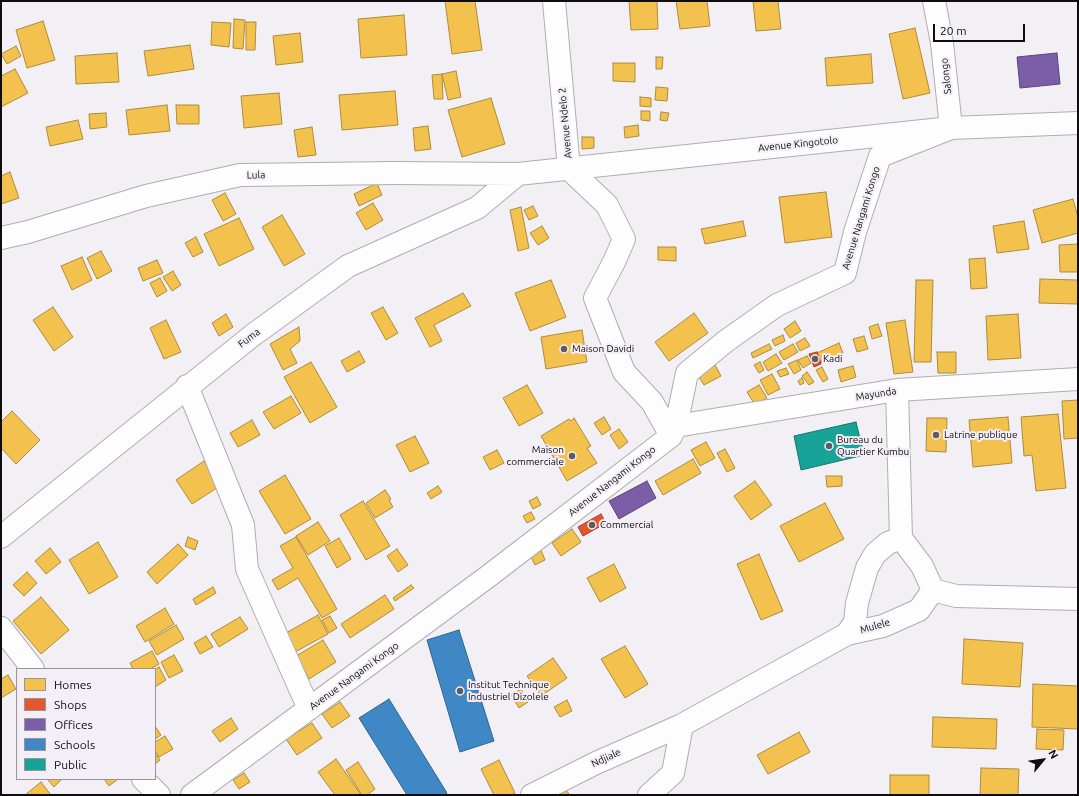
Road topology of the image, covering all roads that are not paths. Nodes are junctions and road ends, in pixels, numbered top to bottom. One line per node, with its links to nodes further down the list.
1 (554, 1): 5 (street, Avenue Ndelo 2)
2 (934, 1): 4 (street, Salongo)
3 (1078, 123): 4 (street, Avenue Kingotolo)
4 (951, 128): 5 (street, Avenue Kingotolo); 11 (street, Avenue Nangami Kongo)
5 (569, 169): 6 (street, Avenue Kingotolo); 11 (street, Avenue Ndelo 2)
6 (518, 174): 7 (street, Lula); 9 (street, Fuma)
7 (1, 238)
8 (1078, 379): 10 (street, Mayunda)
9 (187, 386): 12 (street, Fuma); 19 (street)
10 (897, 390): 11 (street, Mayunda); 13 (street)
11 (674, 431): 19 (street, Avenue Nangami Kongo)
12 (1, 537)
13 (901, 538): 14 (street); 17 (street)
14 (933, 590): 15 (street); 17 (street, Mulele)
15 (1078, 599)
16 (1, 628): 18 (street)
17 (847, 634): 20 (street, Mulele)
18 (32, 668)
19 (309, 709): 23 (street, Avenue Nangami Kongo)
20 (682, 725): 24 (street, Ndjiale); 25 (street)
21 (144, 780): 22 (street)
22 (159, 795)
23 (192, 795)
24 (532, 795)
25 (648, 795)

